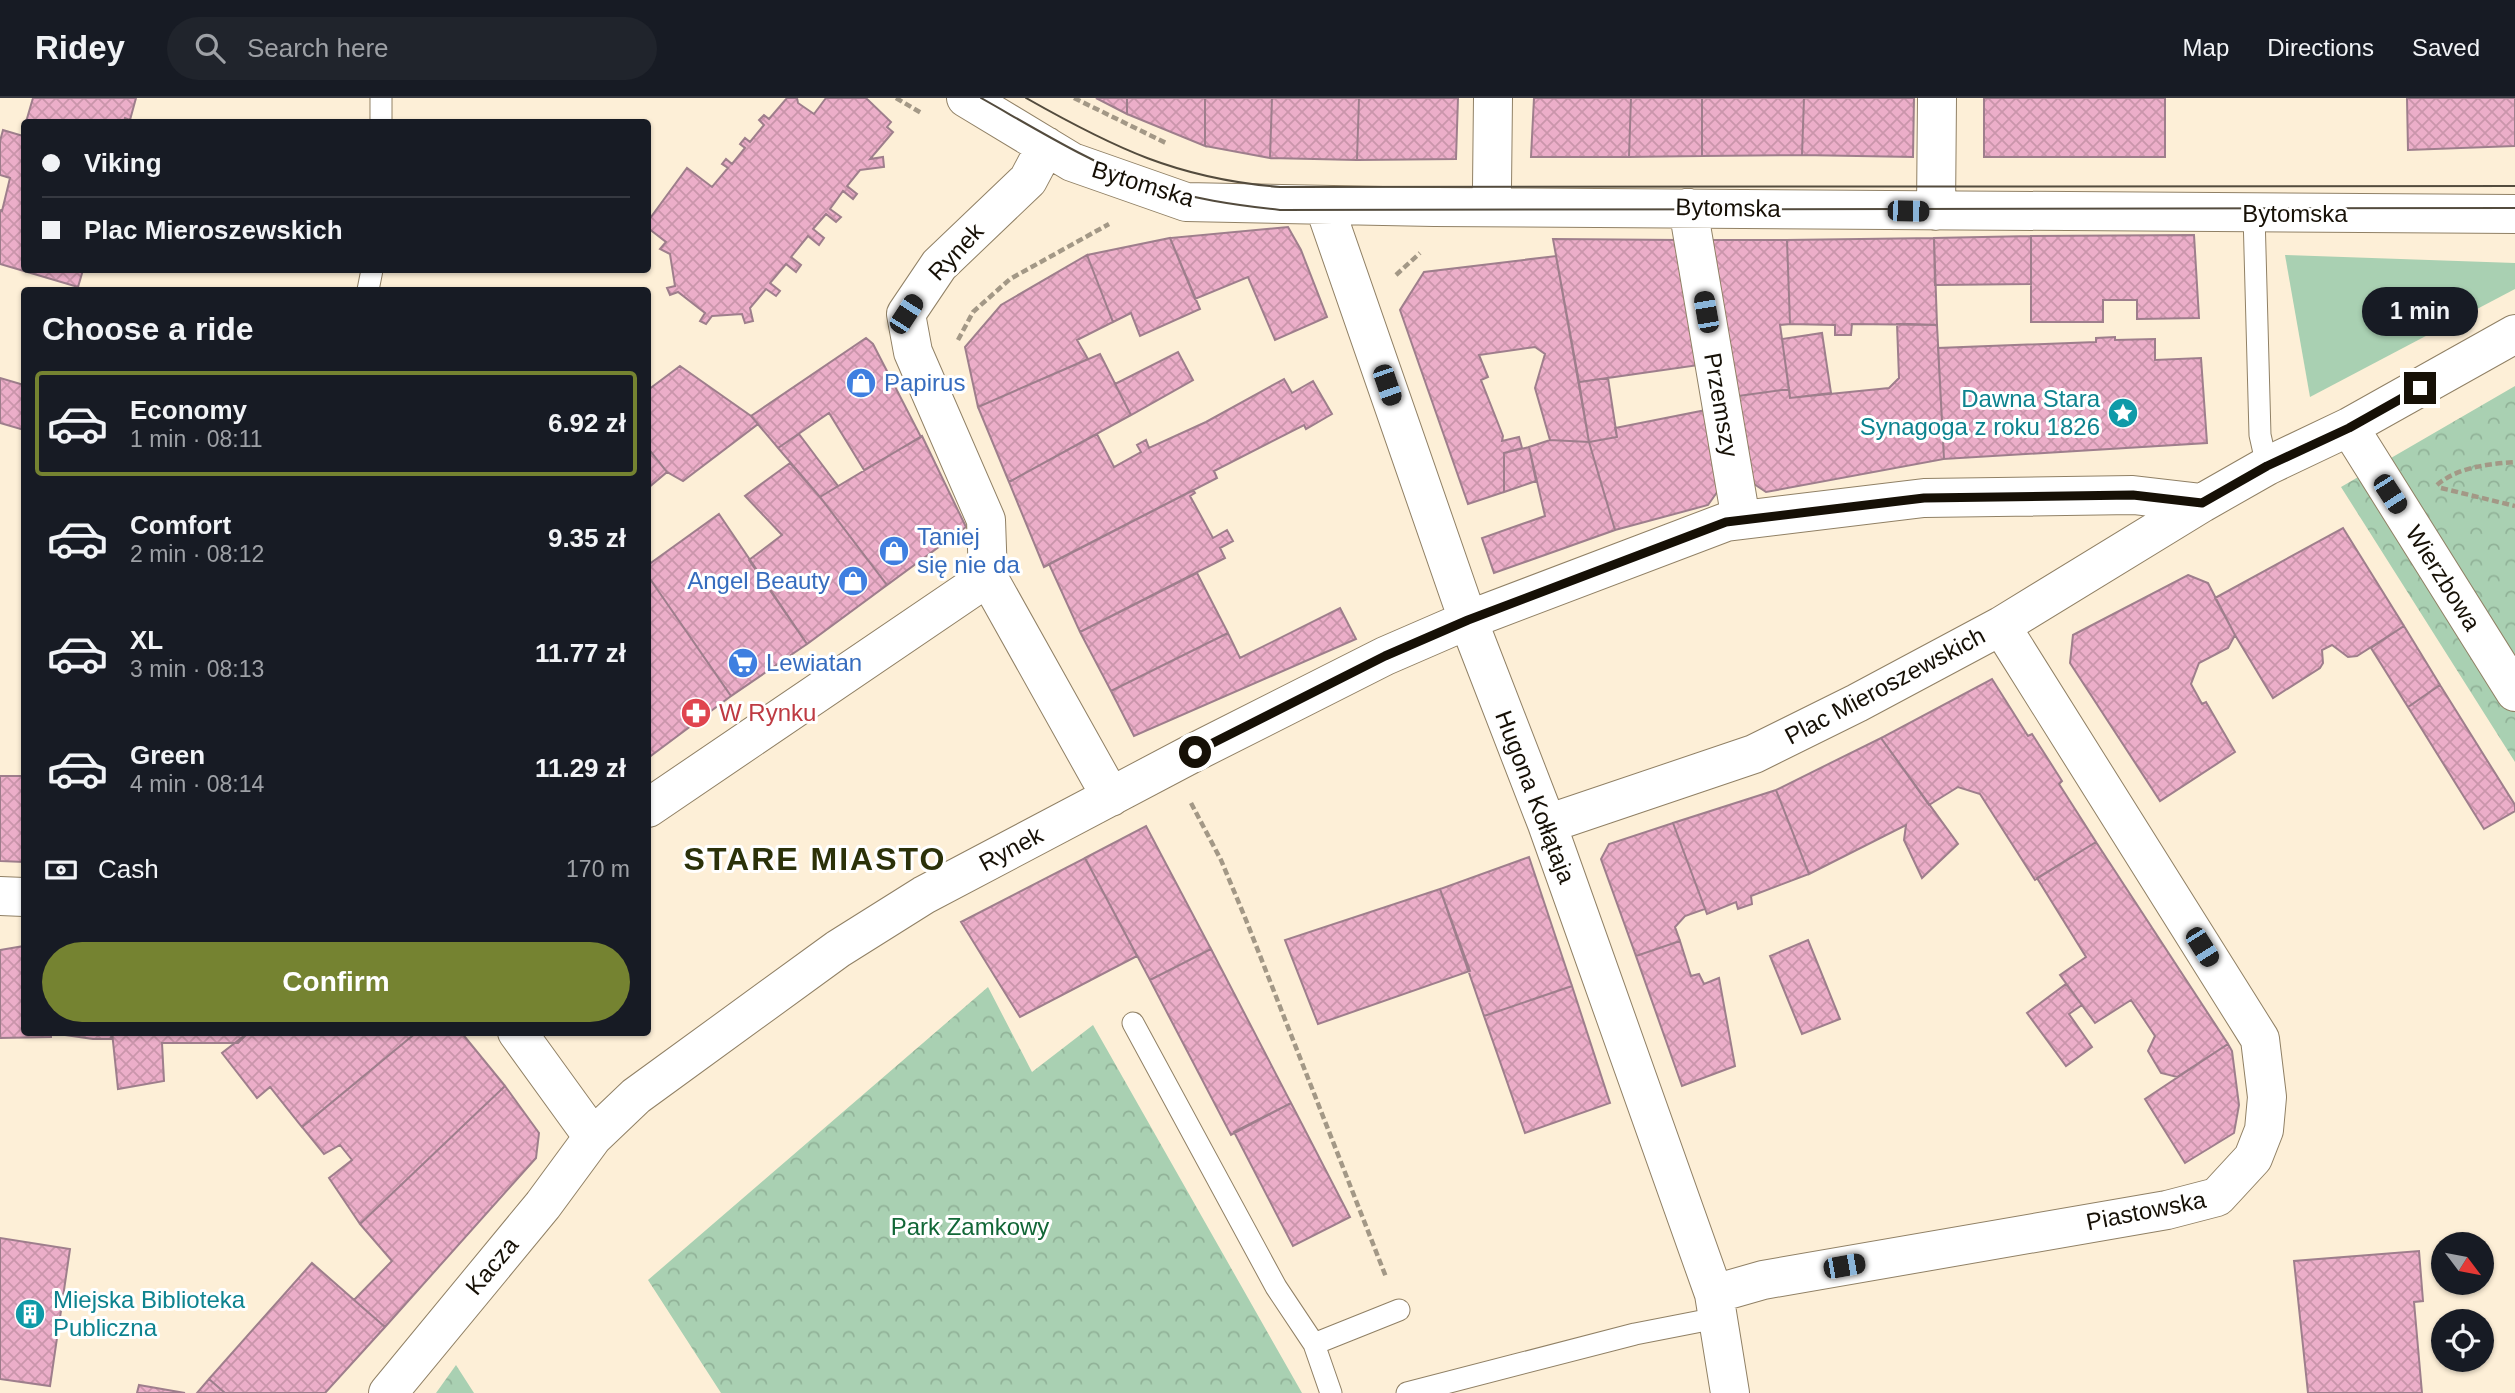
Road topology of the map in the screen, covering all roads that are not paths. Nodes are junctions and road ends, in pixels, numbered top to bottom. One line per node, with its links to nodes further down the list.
1 (381, 98): 5 (lane)
2 (966, 98): 6 (street, Bytomska)
3 (1493, 98): 8 (street)
4 (1937, 98): 10 (street)
5 (381, 119)
6 (1046, 146): 7 (street, Bytomska); 18 (street, Rynek)
7 (1324, 205): 8 (street, Bytomska); 19 (street, Hugona Kołłątaja)
8 (1489, 206): 9 (street, Bytomska)
9 (1688, 208): 10 (street, Bytomska); 17 (street, Przemszy)
10 (1936, 211): 11 (street, Bytomska)
11 (2254, 214): 12 (street, Bytomska); 15 (lane)
12 (2515, 214)
13 (2515, 334): 14 (street, Plac Mieroszewskich)
14 (2349, 428): 15 (street, Plac Mieroszewskich); 21 (street, Wierzbowa)
15 (2267, 466): 16 (street, Plac Mieroszewskich)
16 (2202, 503): 17 (street); 20 (street, Plac Mieroszewskich)
17 (1741, 520): 19 (street)
18 (988, 577): 22 (street); 23 (street)
19 (1468, 620): 22 (street, Rynek); 24 (street, Hugona Kołłątaja)
20 (2001, 626): 24 (street, Plac Mieroszewskich); 30 (street, Piastowska)
21 (2515, 692)
22 (1126, 789): 29 (street, Rynek)
23 (651, 806)
24 (1547, 824): 30 (street, Hugona Kołłątaja)
25 (0, 897): 26 (street)
26 (21, 897)
27 (1133, 1023): 32 (lane)
28 (520, 1036): 29 (street)
29 (593, 1137): 33 (street, Kacza)
30 (1715, 1306): 35 (lane); 36 (street, Hugona Kołłątaja)
31 (1399, 1310): 32 (lane)
32 (1314, 1344): 34 (lane)
33 (388, 1393)
34 (1331, 1393)
35 (1407, 1393)
36 (1730, 1393)

